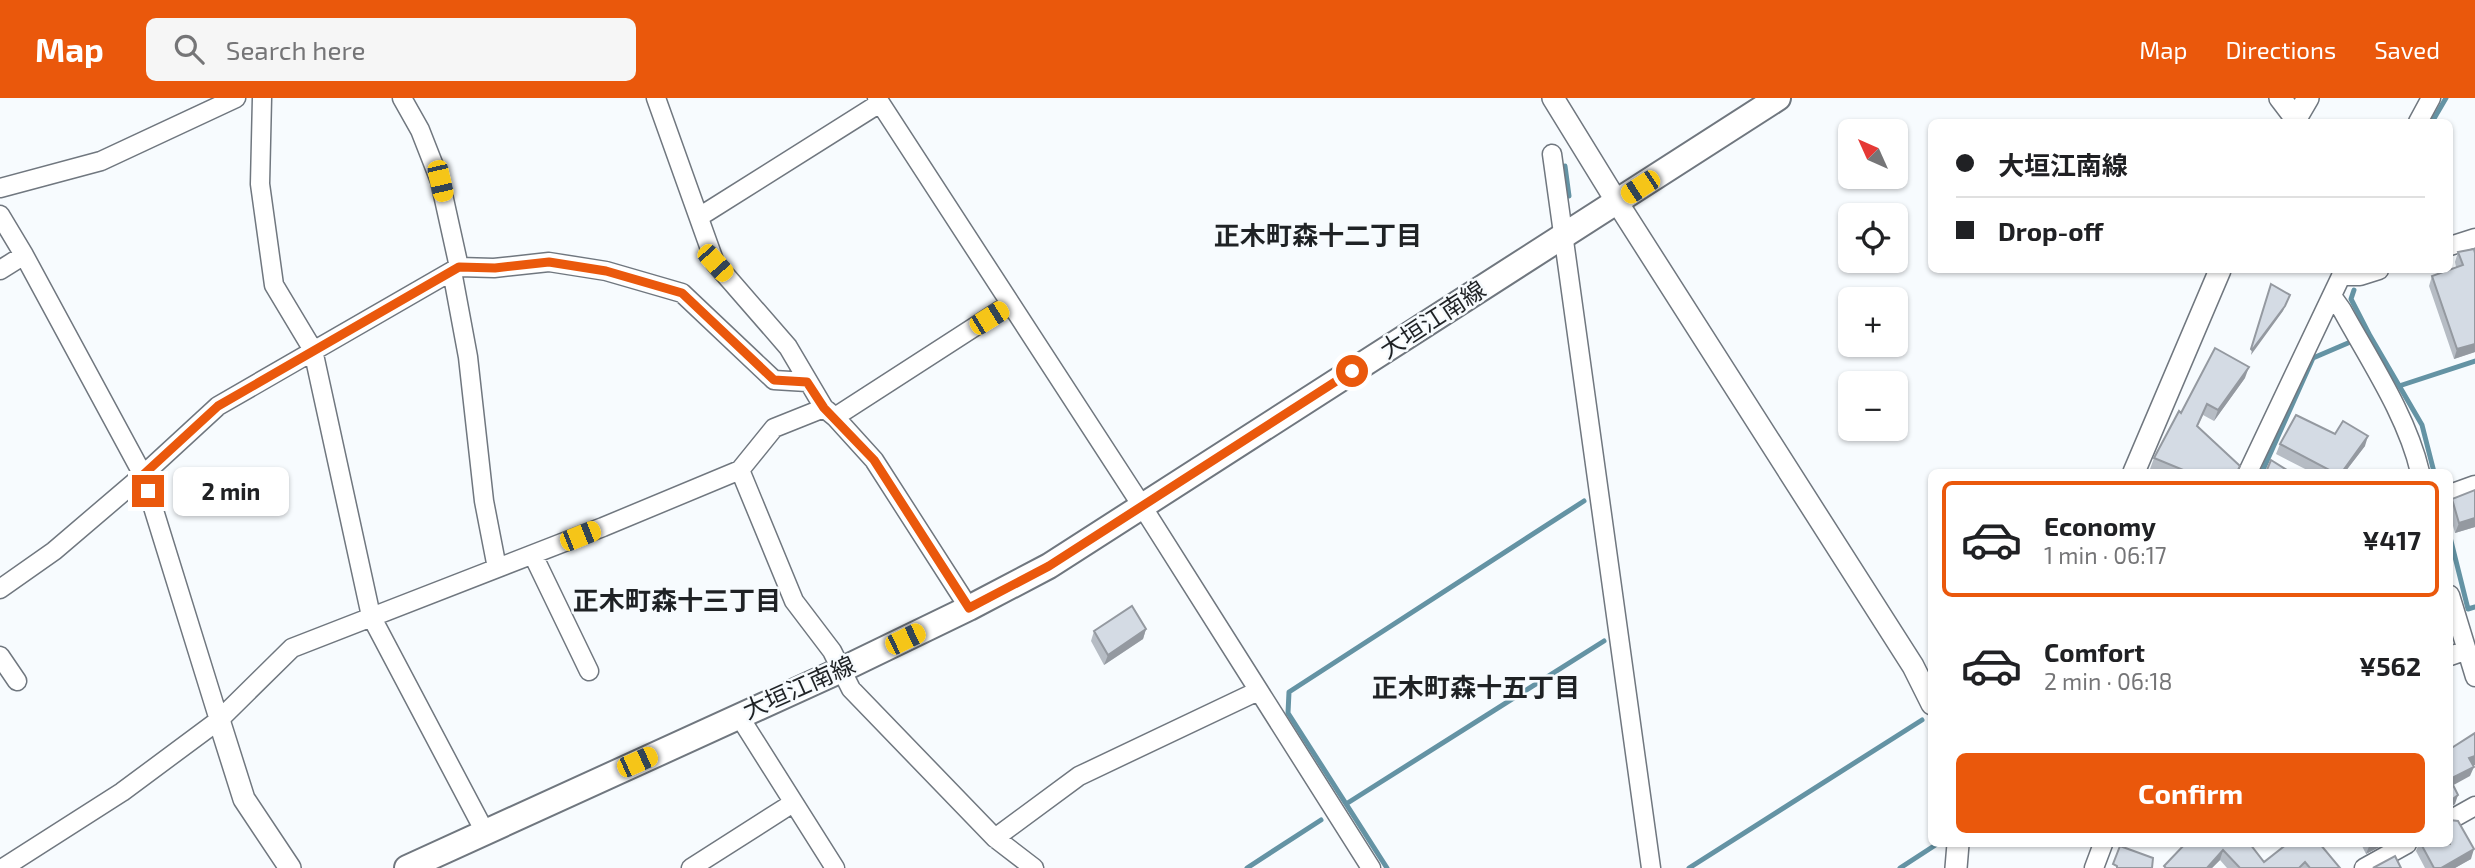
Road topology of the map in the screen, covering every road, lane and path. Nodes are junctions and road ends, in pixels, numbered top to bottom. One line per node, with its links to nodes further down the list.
1 (236, 98): 15 (street)
2 (262, 98): 30 (street)
3 (402, 98): 23 (street)
4 (656, 98): 18 (street)
5 (1553, 98): 16 (street)
6 (1778, 98): 16 (main road, 大垣江南線)
7 (2280, 98): 11 (street)
8 (2308, 98): 12 (street)
9 (2431, 98): 13 (street)
10 (878, 100): 18 (street); 29 (street)
11 (2296, 119)
12 (2298, 119)
13 (2420, 119)
14 (1552, 154): 19 (street)
15 (0, 188)
16 (1617, 202): 19 (main road, 大垣江南線); 54 (street)
17 (0, 215): 22 (street)
18 (699, 217): 31 (street)
19 (1563, 237): 40 (main road, 大垣江南線); 72 (street)
20 (2475, 238): 21 (street)
21 (2453, 245)
22 (24, 255): 24 (street); 37 (street)
23 (456, 269): 30 (street); 31 (street); 42 (street)
24 (0, 270)
25 (2219, 273): 33 (street)
26 (2343, 273): 27 (street); 28 (street)
27 (2370, 273)
28 (2332, 296): 34 (street); 35 (street)
29 (1010, 304): 32 (street); 40 (street)
30 (313, 349): 37 (street); 45 (street)
31 (807, 382): 32 (street)
32 (830, 413): 36 (street); 44 (street)
33 (2135, 469)
34 (2249, 469)
35 (2419, 469)
36 (740, 470): 41 (street); 49 (street)
37 (143, 475): 43 (street); 56 (street)
38 (2475, 485): 39 (street)
39 (2453, 493)
40 (1142, 506): 44 (main road, 大垣江南線); 53 (street)
41 (533, 555): 42 (street); 50 (street)
42 (497, 568): 45 (street)
43 (0, 589)
44 (969, 608): 49 (main road, 大垣江南線)
45 (371, 616): 56 (street); 60 (street)
46 (2453, 616): 47 (street)
47 (2458, 653): 51 (street)
48 (0, 656): 52 (street)
49 (841, 670): 55 (main road, 大垣江南線); 61 (street)
50 (589, 671)
51 (2475, 677)
52 (18, 681)
53 (1258, 691): 61 (street); 71 (street)
54 (1928, 697)
55 (739, 716): 57 (street); 60 (main road, 大垣江南線)
56 (219, 720): 66 (street); 67 (street)
57 (793, 803): 69 (street); 70 (street)
58 (2475, 806): 59 (street)
59 (2453, 818)
60 (485, 832): 68 (main road, 大垣江南線)
61 (995, 838): 65 (street)
62 (1958, 847): 73 (street)
63 (2102, 847): 74 (street)
64 (2402, 847): 75 (street)
65 (1027, 866)
66 (3, 868)
67 (290, 868)
68 (407, 868)
69 (691, 868)
70 (835, 868)
71 (1371, 868)
72 (1651, 868)
73 (1956, 868)
74 (2094, 868)
75 (2364, 868)

